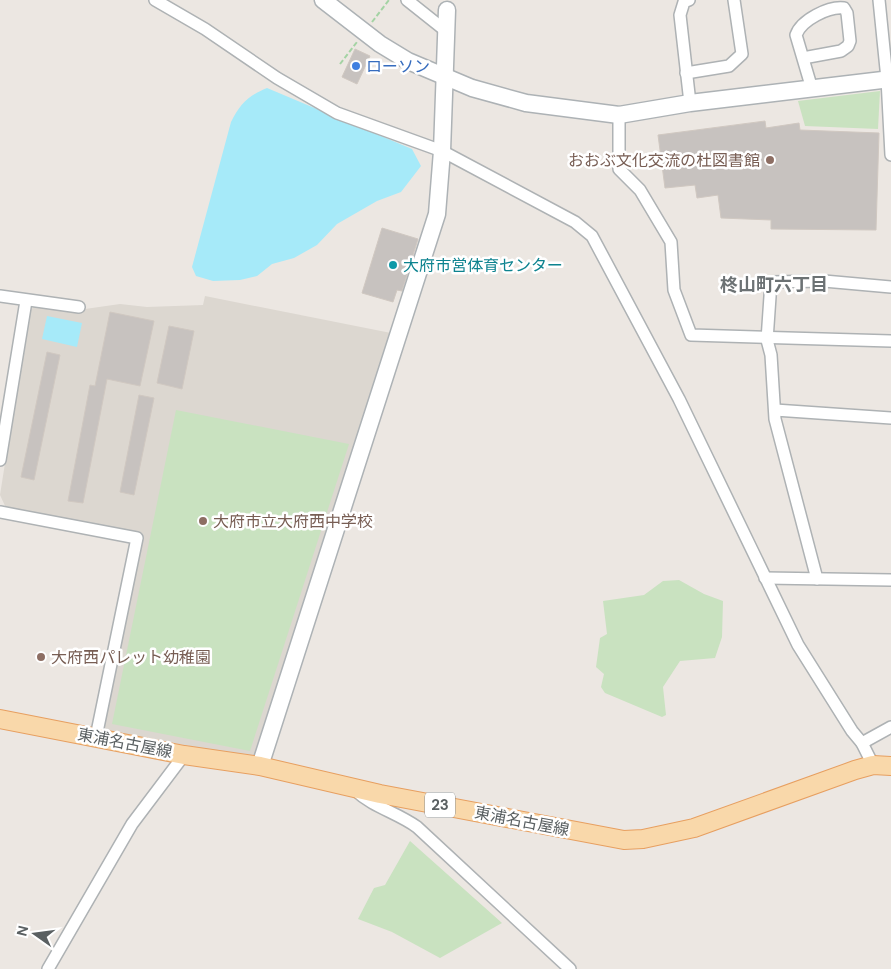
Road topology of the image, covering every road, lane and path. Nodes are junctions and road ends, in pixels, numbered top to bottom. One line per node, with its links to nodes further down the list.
1 (156, 0): 16 (street)
2 (322, 0): 11 (street)
3 (407, 0): 8 (street)
4 (689, 0): 10 (street)
5 (734, 0): 10 (street)
6 (883, 3): 12 (street)
7 (448, 5): 8 (street)
8 (446, 31): 11 (street)
9 (803, 58): 9 (street); 13 (street)
10 (686, 73): 14 (street)
11 (446, 78): 15 (street); 16 (street)
12 (889, 79): 13 (street); 17 (street)
13 (812, 88): 14 (street)
14 (690, 103): 15 (street)
15 (619, 115): 22 (street)
16 (442, 151): 28 (street); 37 (street)
17 (891, 155)
18 (891, 287): 22 (street)
19 (0, 296): 20 (street)
20 (26, 301): 21 (street); 26 (street)
21 (78, 307)
22 (768, 338): 23 (street); 24 (street)
23 (891, 341)
24 (775, 410): 25 (street); 29 (street)
25 (891, 418)
26 (0, 460)
27 (0, 512): 33 (street)
28 (765, 578): 29 (street); 34 (street)
29 (817, 579): 30 (street)
30 (891, 580)
31 (0, 719): 33 (main road, 東浦名古屋線 / 23)
32 (891, 728): 34 (street)
33 (96, 737): 35 (main road, 東浦名古屋線 / 23)
34 (862, 743): 36 (street)
35 (184, 754): 37 (main road, 東浦名古屋線 / 23); 40 (street)
36 (873, 765): 38 (main road, 東浦名古屋線 / 23); 39 (main road, 東浦名古屋線 / 23)
37 (260, 766): 39 (main road, 東浦名古屋線 / 23)
38 (891, 766)
39 (354, 788): 41 (street)
40 (48, 969)
41 (570, 969)

